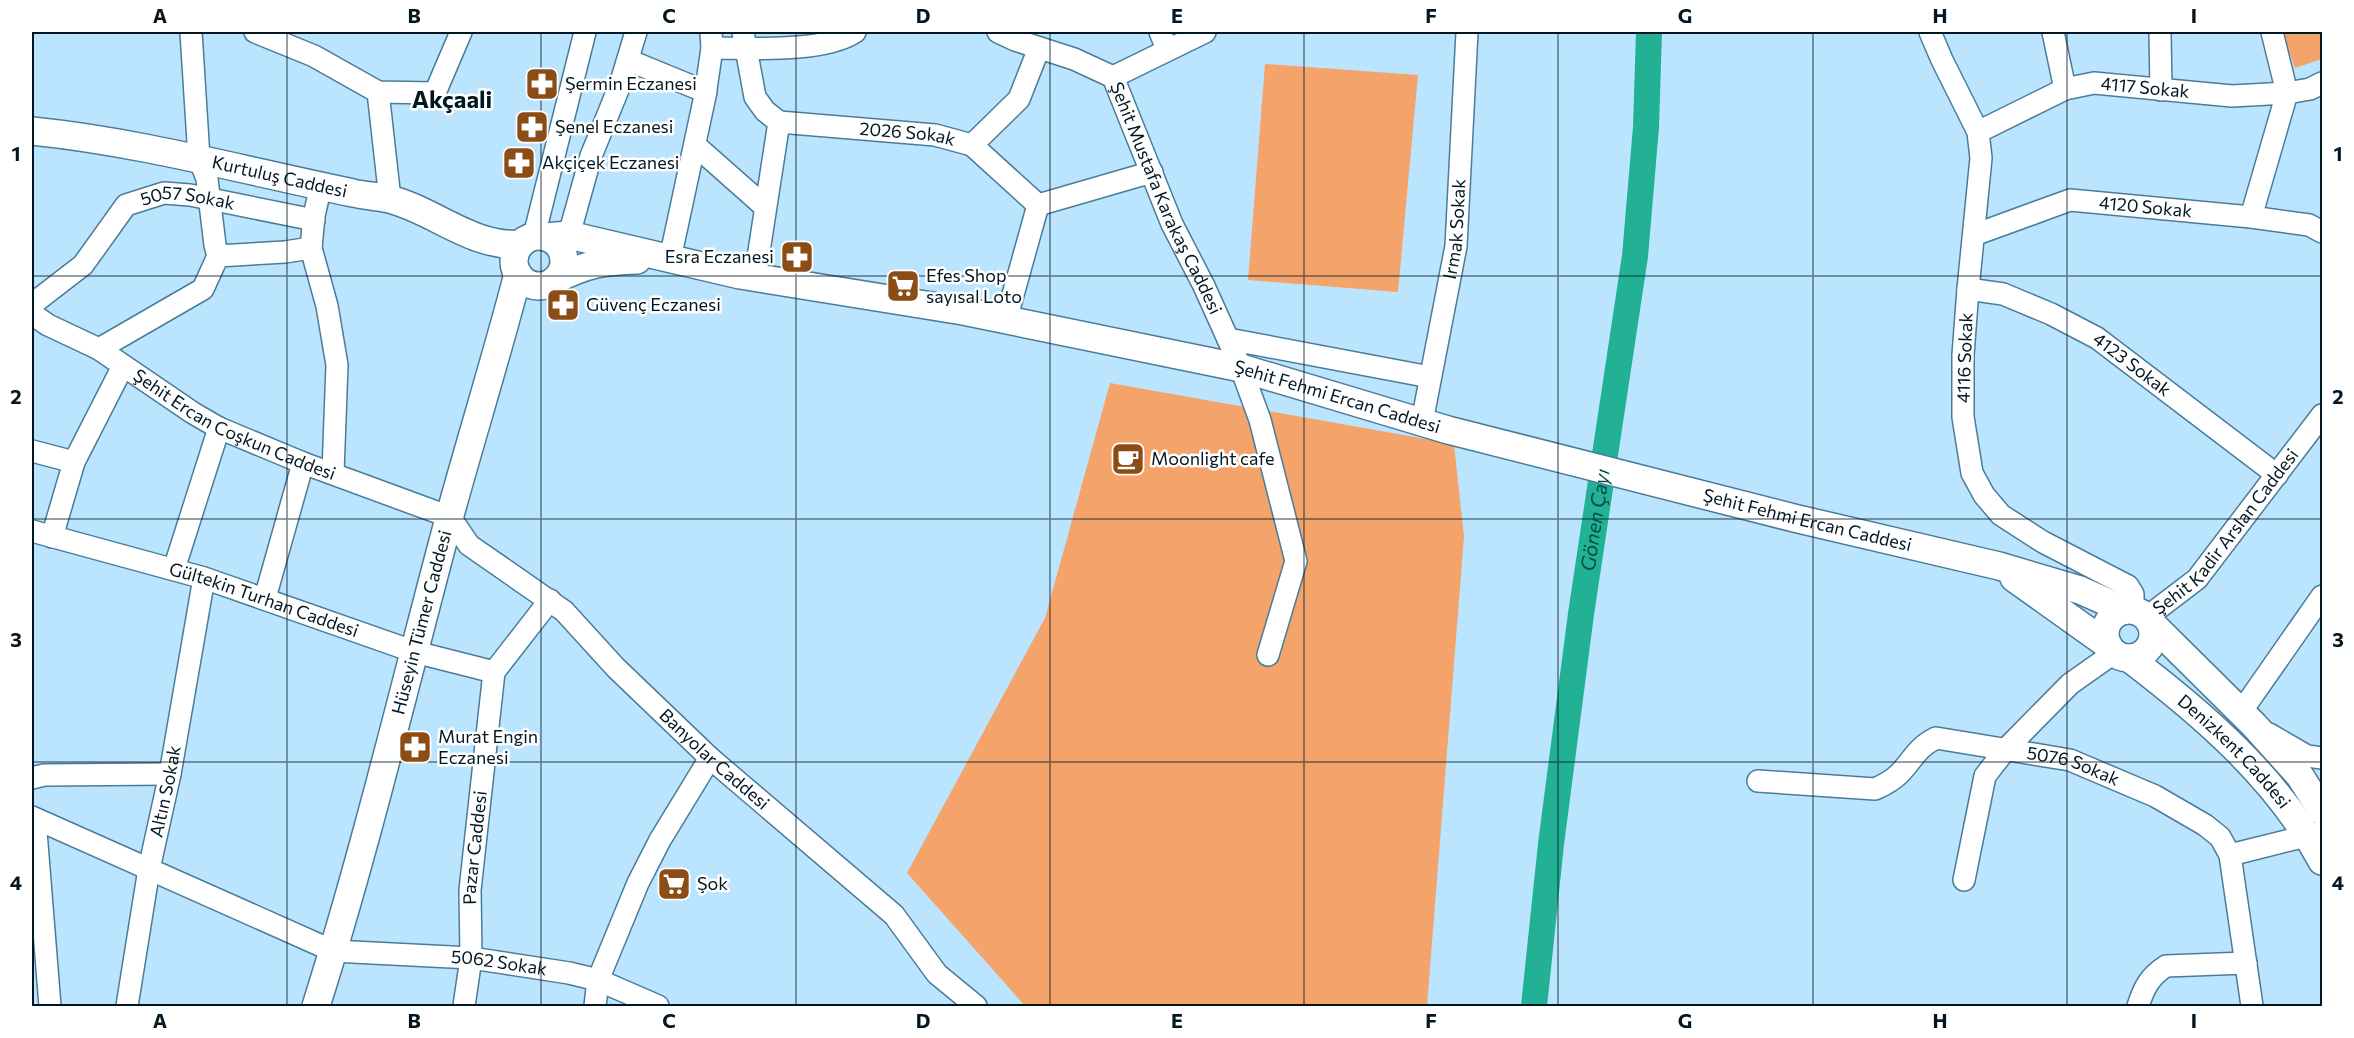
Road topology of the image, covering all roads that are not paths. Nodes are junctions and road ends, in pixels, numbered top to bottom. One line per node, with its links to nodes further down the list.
1 (191, 32): 31 (street)
2 (257, 32): 23 (street)
3 (461, 32): 23 (street)
4 (585, 32): 42 (street)
5 (636, 32): 18 (street)
6 (855, 32): 15 (street)
7 (1205, 32): 16 (street)
8 (1930, 32): 28 (street, 4116 Sokak)
9 (2053, 32): 20 (street)
10 (2160, 32): 22 (street)
11 (2272, 32): 25 (street)
12 (1009, 34): 17 (street, Şehit Mustafa Karakaş Caddesi)
13 (1463, 35): 56 (street, Irmak Sokak)
14 (711, 40): 15 (street); 24 (street)
15 (745, 40): 26 (street)
16 (1163, 40): 19 (street)
17 (1039, 48): 19 (street, Şehit Mustafa Karakaş Caddesi); 29 (street)
18 (628, 60): 24 (street); 42 (street)
19 (1113, 77): 32 (street, Şehit Mustafa Karakaş Caddesi)
20 (2065, 89): 22 (street, 4117 Sokak); 28 (street, 4117 Sokak)
21 (2318, 89): 25 (street, 4117 Sokak)
22 (2161, 90): 25 (street, 4117 Sokak)
23 (378, 92): 34 (street)
24 (706, 92): 30 (street)
25 (2287, 93): 38 (street)
26 (779, 122): 29 (street, 2026 Sokak); 37 (street)
27 (32, 130): 31 (main road, Kurtuluş Caddesi)
28 (1978, 132): 41 (street, 4116 Sokak)
29 (972, 144): 36 (street, 2026 Sokak)
30 (695, 145): 37 (street); 45 (street)
31 (199, 158): 33 (main road, Kurtuluş Caddesi); 35 (street)
32 (1152, 172): 36 (street); 52 (street, Şehit Mustafa Karakaş Caddesi)
33 (321, 185): 34 (main road, Kurtuluş Caddesi); 39 (street)
34 (390, 199): 42 (main road, Kurtuluş Caddesi)
35 (211, 200): 39 (street, 5057 Sokak); 44 (street); 49 (street, 5057 Sokak)
36 (1038, 205): 51 (street)
37 (765, 207): 46 (street)
38 (2251, 217): 40 (street, 4120 Sokak); 41 (street, 4120 Sokak)
39 (314, 220): 43 (street)
40 (2322, 232)
41 (1974, 235): 48 (street, 4116 Sokak)
42 (542, 238): 45 (main road, Şehit Fehmi Ercan Caddesi); 47 (main road); 47 (main road)
43 (312, 248): 44 (street); 63 (street)
44 (218, 256): 53 (street)
45 (670, 259): 46 (main road, Şehit Fehmi Ercan Caddesi); 47 (main road, Şehit Fehmi Ercan Caddesi)
46 (755, 277): 51 (main road, Şehit Fehmi Ercan Caddesi)
47 (537, 280): 65 (main road, Hüseyin Tümer Caddesi)
48 (1968, 289): 64 (street, 4123 Sokak); 73 (street, 4116 Sokak)
49 (32, 303)
50 (32, 314): 53 (street, Şehit Ercan Coşkun Caddesi)
51 (1006, 320): 55 (main road, Şehit Fehmi Ercan Caddesi)
52 (1228, 339): 55 (street, Şehit Mustafa Karakaş Caddesi); 56 (street)
53 (99, 349): 54 (street, Şehit Ercan Coşkun Caddesi)
54 (123, 366): 59 (street, Şehit Ercan Coşkun Caddesi); 61 (street)
55 (1241, 368): 58 (main road, Şehit Fehmi Ercan Caddesi); 76 (street, Şehit Mustafa Karakaş Caddesi)
56 (1430, 377): 58 (street, Irmak Sokak)
57 (2322, 415): 64 (street, Şehit Kadir Arslan Caddesi)
58 (1422, 422): 67 (main road, Şehit Fehmi Ercan Caddesi)
59 (219, 428): 62 (street, Şehit Ercan Coşkun Caddesi); 68 (street)
60 (32, 451): 61 (street)
61 (74, 462): 66 (street)
62 (303, 463): 63 (street, Şehit Ercan Coşkun Caddesi); 71 (street)
63 (333, 472): 65 (street, Şehit Ercan Coşkun Caddesi)
64 (2277, 475): 73 (street, Şehit Kadir Arslan Caddesi)
65 (450, 517): 72 (street, Banyolar Caddesi); 74 (main road, Hüseyin Tümer Caddesi)
66 (42, 534): 68 (street, Gültekin Turhan Caddesi)
67 (1999, 566): 73 (main road, Şehit Fehmi Ercan Caddesi); 75 (main road, Şehit Fehmi Ercan Caddesi)
68 (174, 569): 69 (street, Gültekin Turhan Caddesi)
69 (204, 578): 71 (street, Gültekin Turhan Caddesi); 82 (street, Altın Sokak)
70 (2322, 596): 78 (street)
71 (265, 598): 74 (street, Gültekin Turhan Caddesi)
72 (550, 600): 77 (street); 80 (street, Banyolar Caddesi)
73 (2139, 615): 75 (main road); 75 (main road); 78 (main road, Denizkent Caddesi)
74 (415, 652): 77 (street, Gültekin Turhan Caddesi); 92 (main road, Hüseyin Tümer Caddesi)
75 (2117, 652): 79 (street); 87 (main road, Denizkent Caddesi)
76 (1268, 655)
77 (494, 672): 93 (street, Pazar Caddesi)
78 (2247, 719): 81 (street); 85 (main road, Denizkent Caddesi)
79 (2006, 749): 84 (street, 5076 Sokak); 88 (street, 5076 Sokak); 91 (street)
80 (710, 758): 95 (street); 102 (street, Banyolar Caddesi)
81 (2322, 758)
82 (170, 774): 83 (street); 90 (street, Altın Sokak)
83 (32, 778)
84 (1758, 781)
85 (2322, 810)
86 (33, 818): 90 (street); 96 (street)
87 (2315, 834): 88 (street); 89 (main road, Denizkent Caddesi)
88 (2230, 855): 94 (street, 5076 Sokak)
89 (2322, 861)
90 (149, 869): 92 (street); 97 (street, Altın Sokak)
91 (1964, 880)
92 (333, 951): 93 (street, 5062 Sokak); 98 (main road, Hüseyin Tümer Caddesi)
93 (471, 958): 95 (street, 5062 Sokak); 99 (street, Pazar Caddesi)
94 (2246, 963): 103 (street); 104 (street, 5076 Sokak)
95 (598, 980): 100 (street); 101 (street, 5062 Sokak)
96 (50, 1006)
97 (127, 1006)
98 (316, 1006)
99 (464, 1006)
100 (595, 1006)
101 (658, 1006)
102 (976, 1006)
103 (2138, 1006)
104 (2252, 1006)

